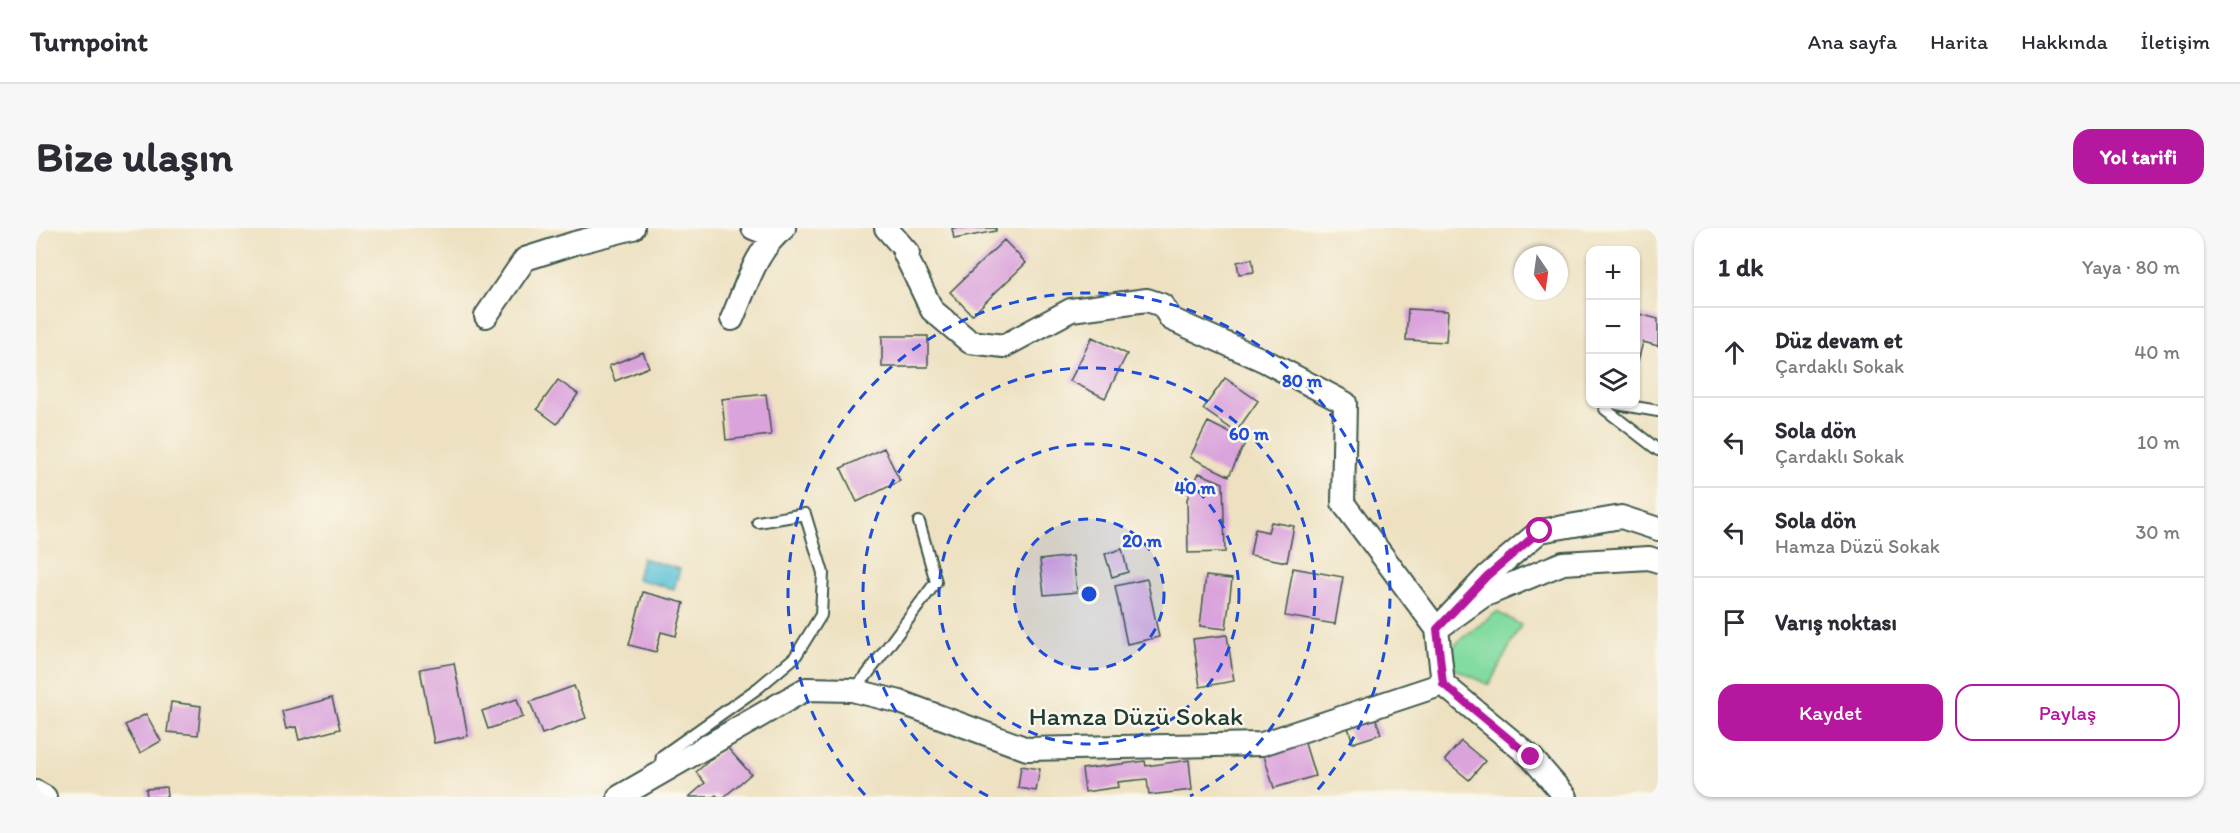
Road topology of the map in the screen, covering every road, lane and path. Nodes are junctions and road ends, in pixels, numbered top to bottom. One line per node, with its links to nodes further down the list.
1 (633, 228): 5 (street)
2 (753, 228): 4 (street)
3 (885, 228): 15 (street)
4 (779, 232): 6 (street)
5 (486, 316)
6 (732, 319)
7 (1606, 408): 10 (lane)
8 (1640, 408): 9 (lane)
9 (1658, 411)
10 (1658, 450)
11 (758, 522): 18 (lane)
12 (919, 522): 17 (lane)
13 (1658, 529): 15 (street)
14 (1658, 561): 15 (street)
15 (1437, 629): 16 (street)
16 (1443, 684): 17 (street, Hamza Düzü Sokak); 22 (street)
17 (852, 690): 18 (street, Hamza Düzü Sokak)
18 (658, 774): 21 (street, Hamza Düzü Sokak)
19 (36, 792): 20 (street)
20 (45, 797)
21 (619, 797)
22 (1566, 797)

